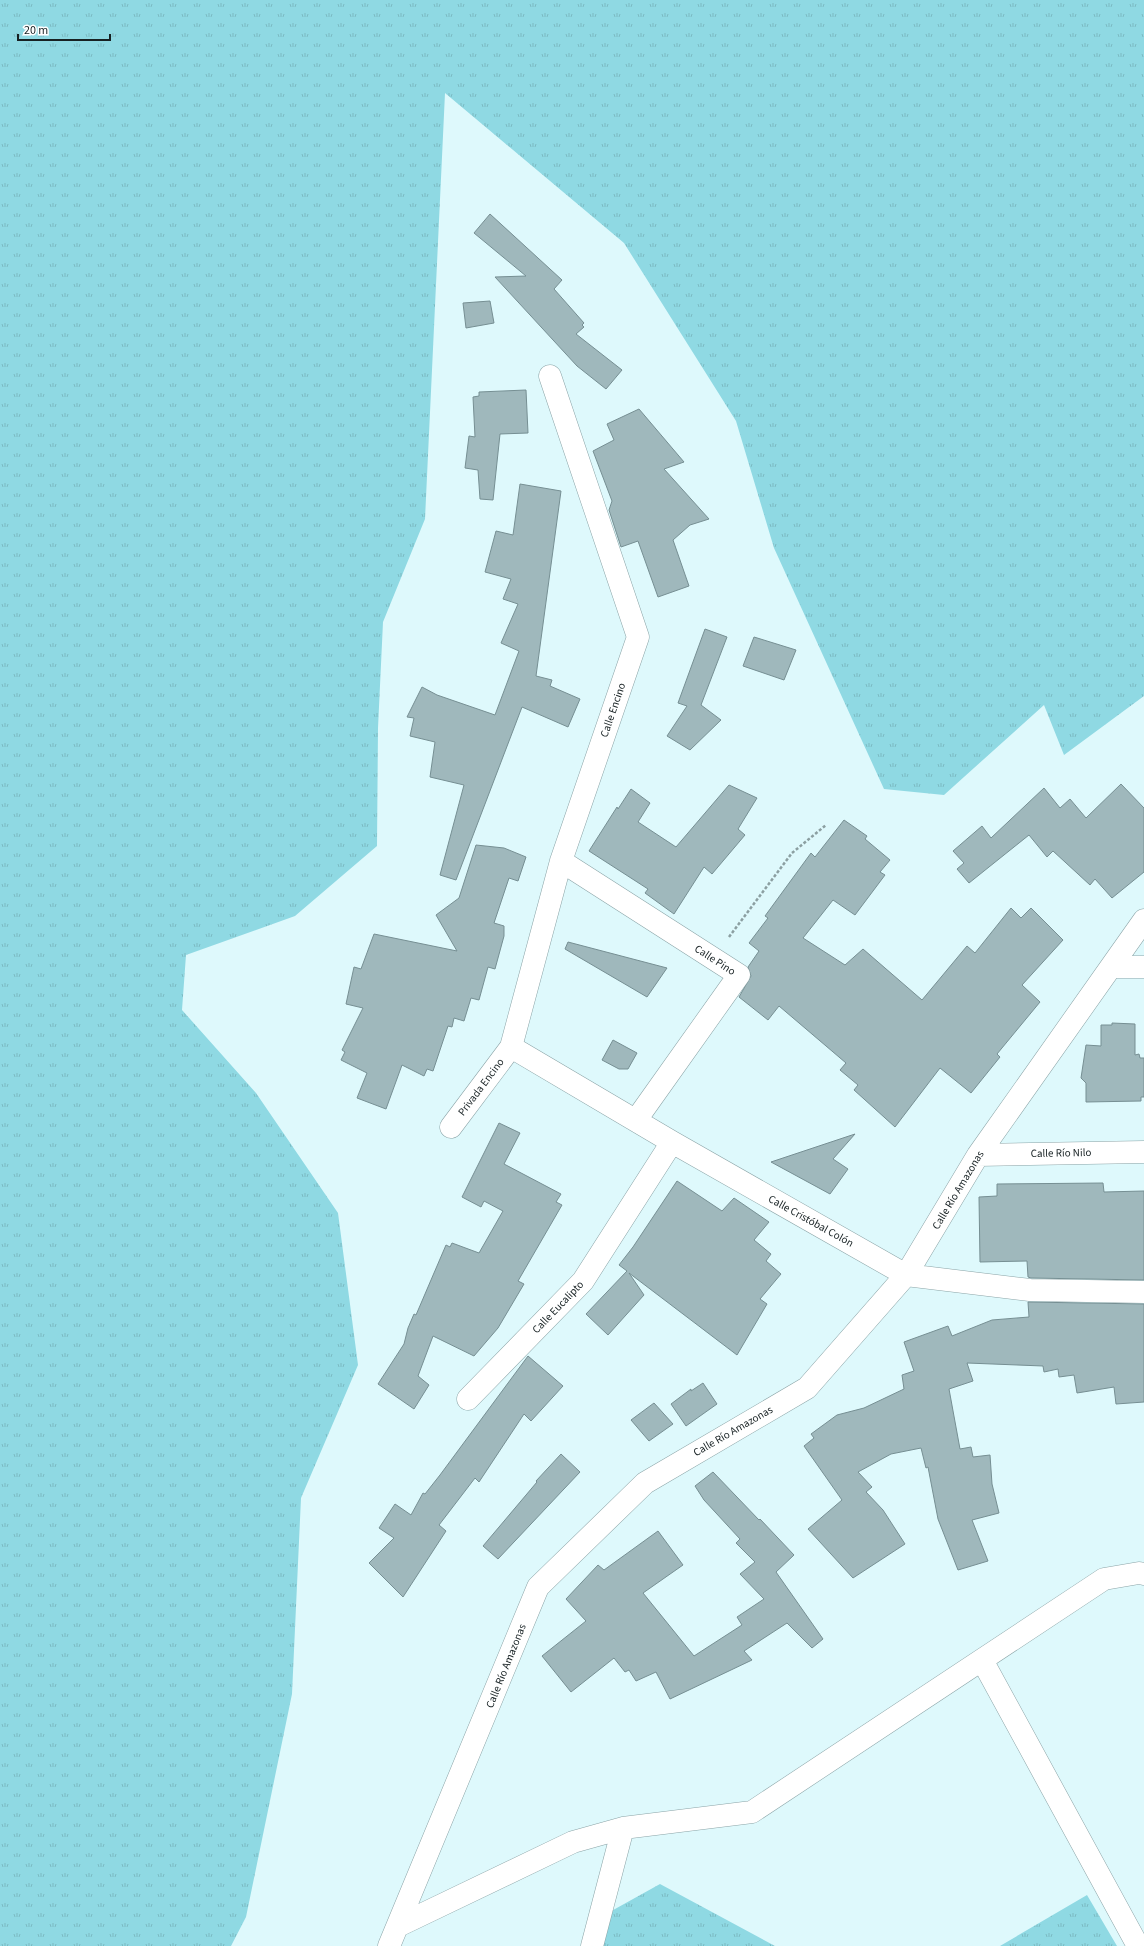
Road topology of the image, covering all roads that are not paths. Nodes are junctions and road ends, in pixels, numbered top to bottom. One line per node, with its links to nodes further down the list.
1 (550, 376): 2 (street, Calle Encino)
2 (561, 861): 6 (street, Calle Encino); 7 (street, Calle Pino)
3 (1144, 920): 4 (street, Calle Río Amazonas)
4 (1111, 967): 5 (street); 11 (street, Calle Río Amazonas)
5 (1144, 967)
6 (511, 1047): 7 (street, Calle Cristóbal Colón); 8 (street, Privada Encino)
7 (636, 1120): 9 (street, Calle Cristóbal Colón)
8 (451, 1127)
9 (672, 1142): 12 (street, Calle Cristóbal Colón); 14 (street, Calle Eucalipto)
10 (1144, 1152): 11 (street, Calle Río Nilo)
11 (978, 1155): 12 (street, Calle Río Amazonas)
12 (906, 1275): 13 (street, Calle Cristóbal Colón); 18 (street, Calle Río Amazonas)
13 (1144, 1292)
14 (468, 1399)
15 (1144, 1574): 16 (street)
16 (982, 1660): 17 (street); 21 (street)
17 (623, 1828): 18 (street); 20 (street)
18 (398, 1926): 19 (street, Calle Río Amazonas)
19 (389, 1946)
20 (592, 1946)
21 (1138, 1946)

